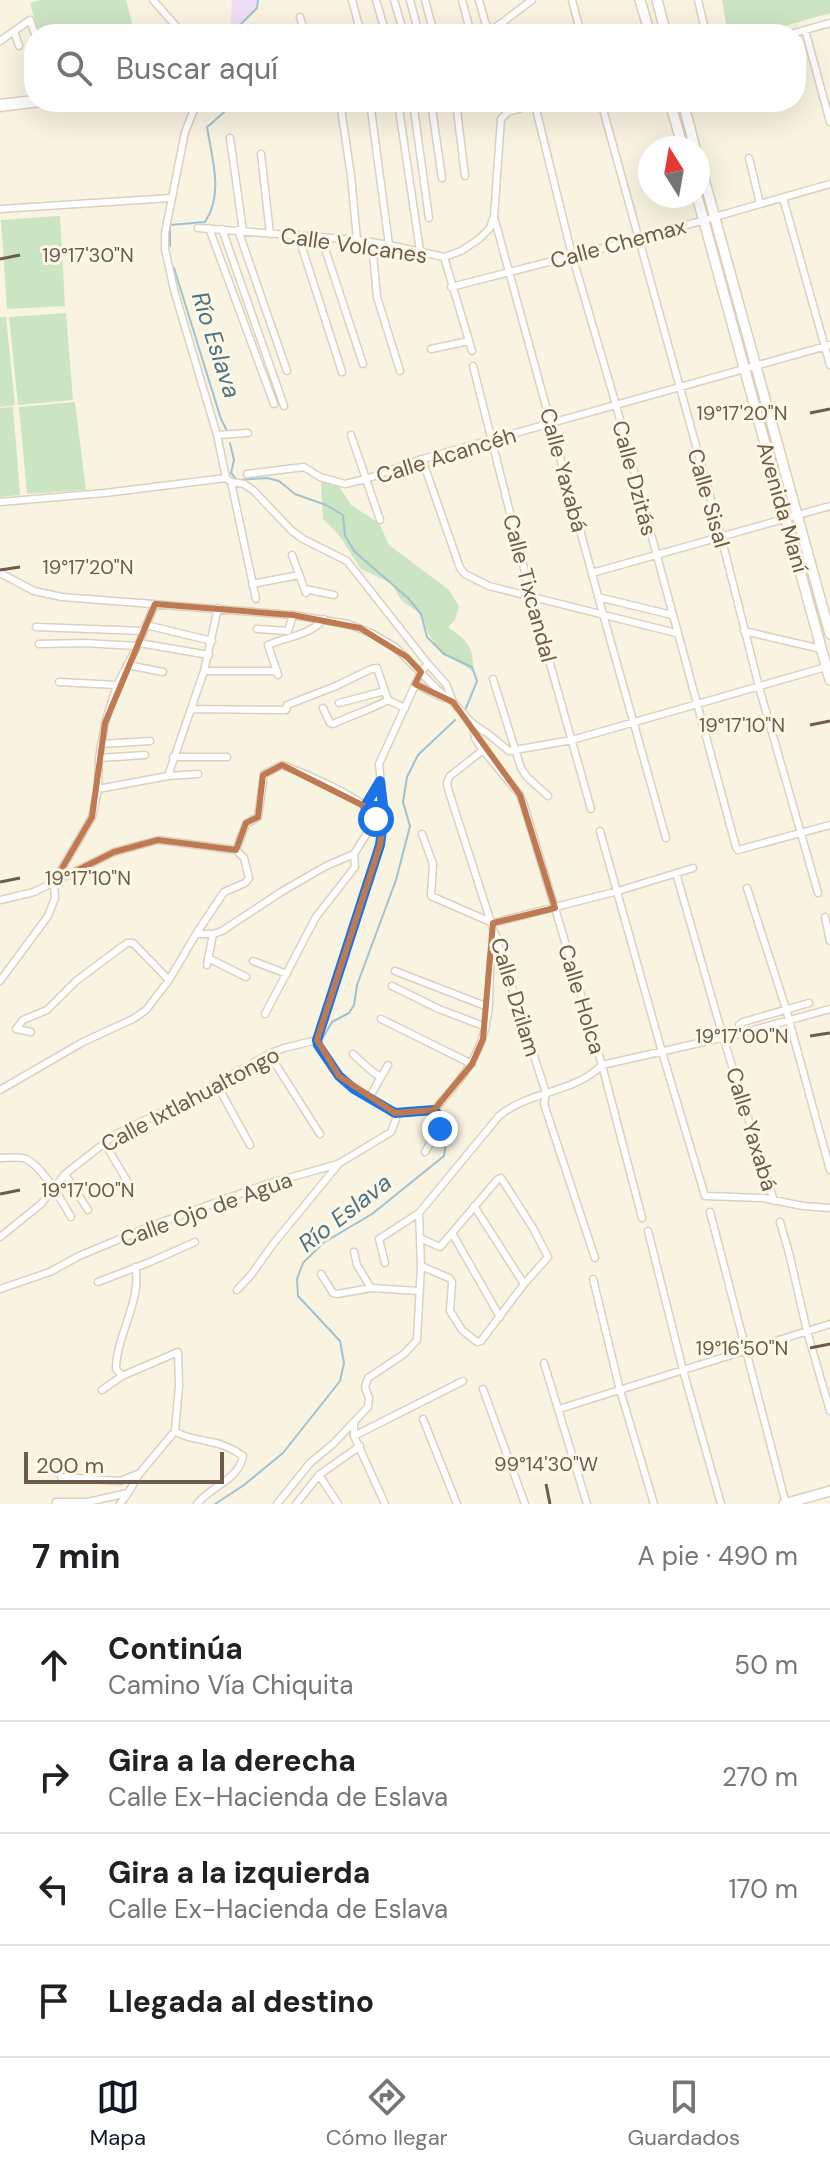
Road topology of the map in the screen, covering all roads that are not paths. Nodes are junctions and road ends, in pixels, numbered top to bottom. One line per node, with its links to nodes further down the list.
1 (153, 0): 17 (street)
2 (352, 0): 19 (street)
3 (376, 0): 20 (street)
4 (394, 0): 21 (street)
5 (410, 0): 22 (street)
6 (425, 0): 23 (street)
7 (462, 0): 24 (street)
8 (479, 0): 25 (street)
9 (532, 0): 26 (street)
10 (572, 0): 27 (street)
11 (640, 0): 28 (street)
12 (657, 0): 29 (street)
13 (698, 0): 30 (street)
14 (300, 17): 18 (street)
15 (830, 23): 31 (street)
16 (24, 24): 32 (street)
17 (174, 24)
18 (302, 24)
19 (358, 24)
20 (383, 24)
21 (401, 24)
22 (416, 24)
23 (431, 24)
24 (468, 24)
25 (486, 24)
26 (501, 24)
27 (578, 24)
28 (647, 24)
29 (663, 24)
30 (704, 24)
31 (806, 30)
32 (14, 31): 34 (street); 35 (street)
33 (806, 34): 51 (street)
34 (0, 41)
35 (19, 46)
36 (24, 101): 38 (street)
37 (24, 104): 38 (street)
38 (0, 106)
39 (193, 112): 61 (street)
40 (341, 112): 78 (street)
41 (371, 112): 80 (street)
42 (399, 112): 81 (street)
43 (414, 112): 68 (street)
44 (432, 112): 58 (street)
45 (457, 112): 57 (street)
46 (508, 112): 66 (street, Calle Yaxabá)
47 (537, 112): 82 (street, Calle Dzitás)
48 (604, 112): 77 (street, Calle Sisal)
49 (673, 112): 52 (street)
50 (686, 112): 53 (street)
51 (830, 122)
52 (680, 136)
53 (692, 136)
54 (230, 138): 73 (street)
55 (261, 154): 74 (street)
56 (749, 158): 63 (street)
57 (465, 176)
58 (442, 178)
59 (830, 184): 62 (street, Calle Chemax)
60 (710, 197): 67 (street, Avenida Maní)
61 (171, 198): 65 (street); 104 (street)
62 (783, 198): 63 (street, Calle Chemax); 87 (street)
63 (760, 204): 67 (street, Calle Chemax)
64 (700, 208): 69 (street, Avenida Maní)
65 (0, 209)
66 (494, 217): 83 (street, Calle Volcanes); 84 (street, Calle Yaxabá)
67 (716, 217): 69 (street, Calle Chemax); 93 (street, Avenida Maní)
68 (429, 218)
69 (704, 220): 77 (street, Calle Chemax); 94 (street, Avenida Maní)
70 (198, 228): 71 (street, Calle Volcanes)
71 (209, 228): 72 (street, Calle Volcanes); 99 (street)
72 (222, 229): 73 (street, Calle Volcanes); 101 (street)
73 (240, 231): 74 (street, Calle Volcanes); 95 (street)
74 (270, 234): 75 (street, Calle Volcanes)
75 (298, 235): 76 (street, Calle Volcanes); 97 (street)
76 (321, 237): 78 (street, Calle Volcanes); 90 (street)
77 (638, 239): 82 (street, Calle Chemax); 98 (street, Calle Sisal)
78 (357, 240): 79 (street, Calle Volcanes)
79 (372, 243): 80 (street, Calle Volcanes); 96 (street)
80 (389, 245): 81 (street, Calle Volcanes)
81 (420, 251): 83 (street, Calle Volcanes)
82 (572, 255): 84 (street, Calle Chemax); 100 (street, Calle Dzitás)
83 (444, 257): 85 (street)
84 (509, 273): 85 (street, Calle Chemax); 102 (street, Calle Yaxabá)
85 (451, 287): 86 (street)
86 (469, 341): 88 (street); 89 (street)
87 (828, 346): 91 (street); 93 (street, Calle Acancéh)
88 (431, 349)
89 (472, 351)
90 (363, 364)
91 (830, 365)
92 (473, 366): 106 (street, Calle Tixcandal)
93 (756, 366): 94 (street, Calle Acancéh); 113 (street, Avenida Maní)
94 (744, 369): 98 (street, Calle Acancéh); 114 (street, Avenida Maní)
95 (287, 371)
96 (400, 371)
97 (342, 372)
98 (678, 388): 100 (street, Calle Acancéh); 116 (street, Calle Sisal)
99 (274, 404)
100 (616, 405): 102 (street, Calle Acancéh); 118 (street, Calle Dzitás)
101 (284, 406)
102 (551, 423): 106 (street, Calle Acancéh); 120 (street, Calle Yaxabá)
103 (248, 433): 104 (street)
104 (217, 435): 110 (street)
105 (351, 435): 109 (street)
106 (491, 440): 107 (street, Calle Acancéh); 124 (street, Calle Tixcandal)
107 (422, 459): 109 (street, Calle Acancéh); 124 (street)
108 (247, 474): 109 (street, Calle Acancéh)
109 (366, 479): 115 (street)
110 (229, 480): 111 (street); 122 (street); 144 (street)
111 (0, 502)
112 (830, 506): 113 (street)
113 (798, 515): 114 (street); 138 (street, Avenida Maní)
114 (785, 518): 116 (street); 142 (street, Avenida Maní)
115 (380, 520)
116 (721, 536): 118 (street); 136 (street, Calle Sisal)
117 (292, 555): 121 (street)
118 (656, 555): 120 (street); 131 (street, Calle Dzitás)
119 (0, 573): 127 (street)
120 (592, 573): 125 (street, Calle Yaxabá)
121 (299, 575): 122 (street); 123 (street)
122 (252, 584): 126 (street)
123 (334, 595)
124 (531, 596): 129 (street); 166 (street, Calle Tixcandal)
125 (598, 597): 129 (street, Calle Yaxabá); 131 (street)
126 (256, 599)
127 (155, 604): 128 (street); 134 (street)
128 (218, 608): 130 (street); 139 (street)
129 (603, 614): 137 (street); 164 (street, Calle Yaxabá)
130 (293, 615): 132 (street); 135 (street)
131 (672, 615): 137 (street, Calle Dzitás)
132 (324, 619): 147 (street); 149 (street)
133 (36, 627): 134 (street)
134 (145, 628): 139 (street); 141 (street)
135 (257, 629)
136 (744, 631): 142 (street); 155 (street, Calle Sisal)
137 (676, 633): 160 (street, Calle Dzitás)
138 (830, 634)
139 (212, 641): 143 (street)
140 (39, 644): 141 (street)
141 (138, 644): 143 (street); 145 (street)
142 (821, 649): 146 (street, Avenida Maní)
143 (209, 655): 147 (street)
144 (428, 664): 149 (street); 158 (street)
145 (127, 665): 148 (street); 154 (street)
146 (828, 666): 151 (street, Avenida Maní); 155 (street)
147 (204, 671): 163 (street)
148 (163, 672)
149 (421, 672): 153 (street); 158 (street)
150 (493, 679): 170 (street)
151 (830, 680)
152 (59, 682): 154 (street)
153 (415, 684): 158 (street); 162 (street)
154 (117, 685): 168 (street)
155 (759, 687): 160 (street); 184 (street, Calle Sisal)
156 (385, 691): 157 (street); 159 (street); 163 (street)
157 (388, 700): 161 (street); 162 (street)
158 (453, 702): 165 (street)
159 (339, 703)
160 (697, 704): 164 (street); 184 (street, Calle Dzitás)
161 (323, 708)
162 (405, 708): 177 (street)
163 (191, 709): 172 (street)
164 (635, 723): 166 (street); 186 (street, Calle Yaxabá)
165 (473, 724): 169 (street, Calle Holca); 170 (street)
166 (572, 740): 170 (street); 181 (street, Calle Tixcandal)
167 (150, 741): 168 (street)
168 (101, 744): 174 (street)
169 (483, 750): 196 (street, Calle Holca); 198 (street, Calle Dzilam)
170 (515, 751): 179 (street)
171 (145, 755): 174 (street)
172 (173, 757): 173 (street); 176 (street)
173 (227, 757)
174 (99, 758): 178 (street)
175 (198, 774): 176 (street)
176 (168, 776): 178 (street)
177 (380, 781): 180 (street); 221 (street)
178 (98, 789): 191 (street)
179 (548, 796)
180 (365, 806): 187 (street); 188 (street)
181 (591, 809)
182 (830, 825): 184 (street)
183 (600, 831): 193 (street)
184 (801, 833): 194 (street, Calle Sisal)
185 (422, 834): 198 (street)
186 (666, 838)
187 (236, 850): 191 (street); 199 (street)
188 (354, 854): 200 (street); 205 (street)
189 (693, 868): 190 (street)
190 (676, 873): 193 (street); 220 (street, Calle Yaxabá)
191 (54, 882): 195 (street); 208 (street)
192 (747, 888): 212 (street)
193 (618, 891): 196 (street); 222 (street)
194 (818, 893)
195 (0, 900)
196 (555, 908): 198 (street); 227 (street, Calle Holca)
197 (825, 917): 202 (street)
198 (493, 923): 201 (street, Calle Dzilam)
199 (196, 934): 200 (street); 207 (street)
200 (213, 934): 206 (street)
201 (496, 935): 211 (street); 231 (street, Calle Dzilam)
202 (830, 941)
203 (253, 961): 205 (street)
204 (395, 971): 211 (street)
205 (287, 974): 214 (street)
206 (246, 977)
207 (169, 980): 218 (street); 230 (street)
208 (0, 981)
209 (392, 986): 217 (street)
210 (809, 1003): 212 (street)
211 (488, 1007): 217 (street)
212 (786, 1009): 216 (street); 219 (street)
213 (830, 1009): 216 (street)
214 (265, 1014)
215 (381, 1019): 225 (street)
216 (789, 1020): 219 (street); 241 (street)
217 (486, 1027): 225 (street)
218 (31, 1032)
219 (739, 1034): 220 (street)
220 (723, 1037): 222 (street); 245 (street, Calle Yaxabá)
221 (317, 1040): 223 (street, Calle Ixtlahualtongo); 232 (street)
222 (662, 1052): 227 (street); 245 (street)
223 (269, 1054): 229 (street, Calle Ixtlahualtongo); 235 (street)
224 (353, 1054): 228 (street)
225 (472, 1064): 233 (street)
226 (388, 1065): 228 (street)
227 (602, 1065): 231 (street); 252 (street, Calle Holca)
228 (380, 1077): 232 (street)
229 (216, 1083): 236 (street, Calle Ixtlahualtongo); 237 (street)
230 (0, 1090)
231 (546, 1093): 250 (street); 260 (street, Calle Dzilam)
232 (369, 1098): 234 (street)
233 (434, 1110): 234 (street); 238 (street)
234 (395, 1113): 240 (street, Calle Ojo de Agua)
235 (320, 1134)
236 (104, 1142): 242 (street, Calle Ixtlahualtongo); 243 (street)
237 (250, 1145)
238 (425, 1152)
239 (0, 1158): 244 (street)
240 (338, 1164): 269 (street, Calle Ojo de Agua); 270 (street)
241 (830, 1170)
242 (65, 1174): 244 (street, Calle Ixtlahualtongo); 248 (street)
243 (130, 1186)
244 (55, 1187): 251 (street); 256 (street, Calle Ixtlahualtongo)
245 (774, 1201): 247 (street)
246 (474, 1206): 255 (street); 267 (street); 267 (street)
247 (830, 1208)
248 (88, 1210)
249 (710, 1212): 275 (street)
250 (419, 1213): 257 (street); 261 (street)
251 (71, 1217)
252 (642, 1218)
253 (780, 1222): 274 (street)
254 (648, 1231): 277 (street)
255 (452, 1233): 257 (street); 272 (street)
256 (0, 1237)
257 (420, 1238): 262 (street)
258 (195, 1242): 263 (street)
259 (354, 1252): 268 (street)
260 (595, 1258)
261 (385, 1263)
262 (421, 1266): 271 (street); 272 (street)
263 (135, 1267): 266 (street); 278 (street)
264 (321, 1274): 268 (street)
265 (593, 1279): 282 (street)
266 (98, 1282)
267 (524, 1284): 272 (street)
268 (371, 1288): 271 (street)
269 (0, 1289)
270 (237, 1290)
271 (420, 1291): 286 (street)
272 (500, 1317)
273 (830, 1324): 274 (street)
274 (807, 1331): 275 (street); 284 (street)
275 (747, 1350): 277 (street); 307 (street)
276 (544, 1363): 283 (street)
277 (683, 1370): 282 (street); 306 (street)
278 (122, 1376): 281 (street); 287 (street)
279 (463, 1381): 288 (street)
280 (483, 1389): 303 (street)
281 (102, 1390)
282 (620, 1390): 283 (street); 305 (street)
283 (559, 1409): 304 (street)
284 (830, 1411)
285 (423, 1419): 302 (street)
286 (354, 1423): 288 (street); 298 (street)
287 (175, 1431): 290 (street); 297 (street)
288 (354, 1436): 289 (street)
289 (360, 1446): 291 (street); 301 (street)
290 (140, 1473): 292 (street); 294 (street)
291 (319, 1475): 299 (street); 300 (street)
292 (61, 1477)
293 (830, 1491): 307 (street)
294 (128, 1493): 295 (street); 296 (street)
295 (56, 1502)
296 (120, 1504)
297 (197, 1504)
298 (277, 1504)
299 (296, 1504)
300 (338, 1504)
301 (385, 1504)
302 (457, 1504)
303 (525, 1504)
304 (587, 1504)
305 (654, 1504)
306 (721, 1504)
307 (786, 1504)

